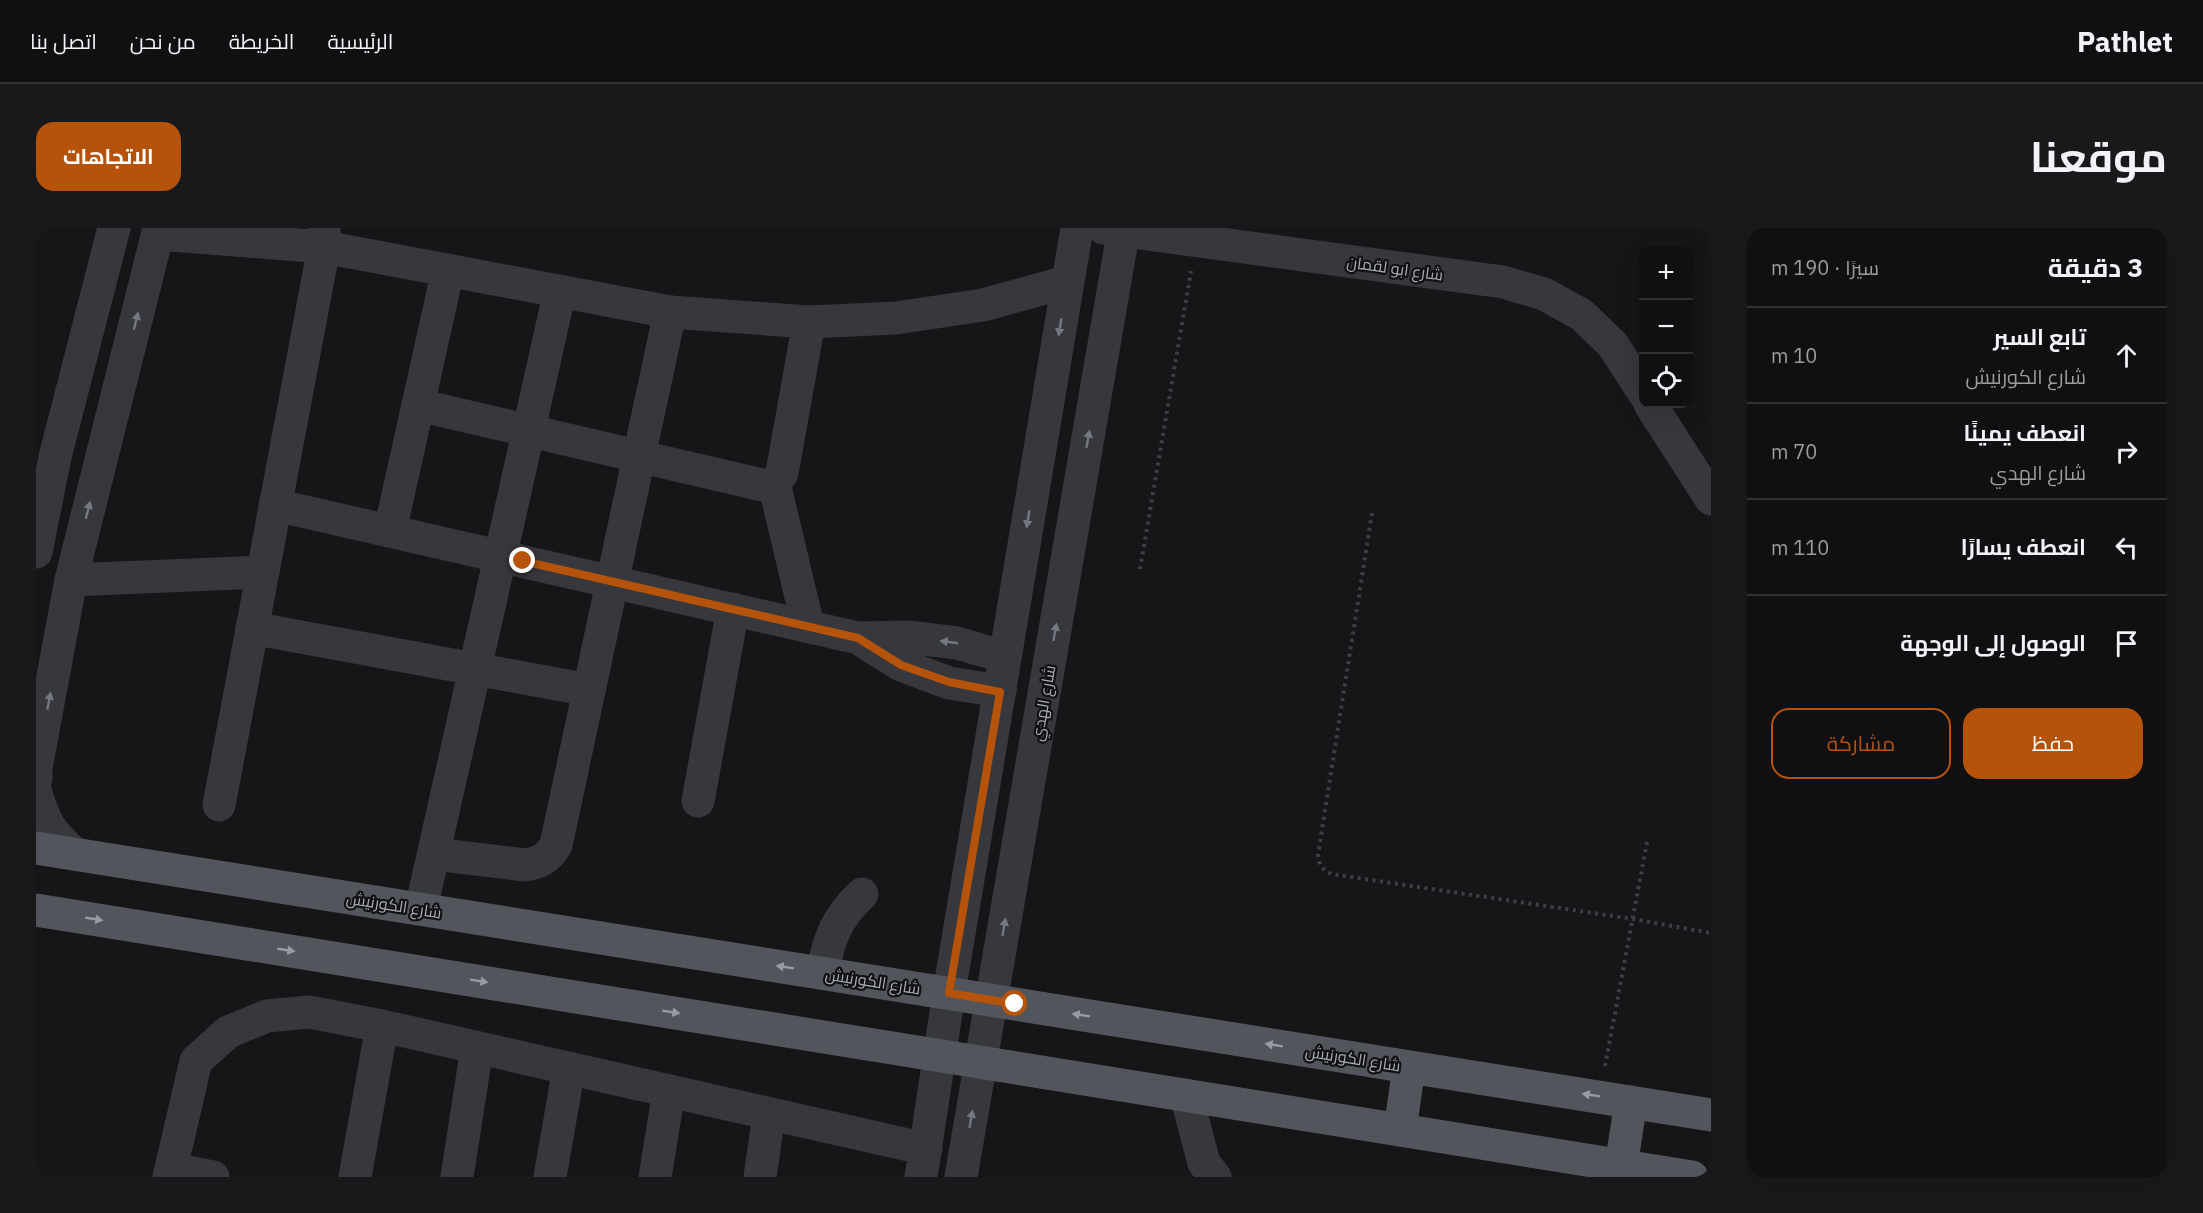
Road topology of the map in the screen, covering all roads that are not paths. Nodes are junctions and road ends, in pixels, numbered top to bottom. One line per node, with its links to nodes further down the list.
1 (114, 228): 20 (street)
2 (1077, 228): 7 (street)
3 (1117, 229): 11 (street, شارع ابو لقمان); 45 (street, شارع الهدي, one-way to 3)
4 (159, 231): 5 (street); 23 (street, one-way to 4)
5 (324, 238): 6 (street); 18 (street)
6 (448, 270): 8 (street); 12 (street)
7 (1068, 282): 10 (street); 29 (street, one-way to 29)
8 (560, 291): 9 (street); 14 (street)
9 (670, 312): 10 (street); 15 (street)
10 (809, 322): 16 (street)
11 (1639, 385)
12 (418, 405): 14 (street); 19 (street)
13 (1653, 408): 17 (street)
14 (528, 431): 15 (street); 21 (street)
15 (639, 457): 16 (street); 24 (street)
16 (774, 483): 26 (street)
17 (1711, 499)
18 (275, 505): 19 (street); 22 (street)
19 (390, 531): 21 (street)
20 (36, 552)
21 (500, 556): 24 (street); 30 (street)
22 (263, 572): 23 (street); 27 (street)
23 (71, 580): 33 (street, one-way to 23)
24 (612, 581): 25 (street); 31 (street)
25 (733, 609): 26 (street); 35 (street)
26 (808, 626): 28 (street)
27 (252, 628): 30 (street); 36 (street)
28 (858, 638): 29 (street, one-way to 28); 32 (street)
29 (1005, 657): 32 (street)
30 (475, 669): 31 (street); 39 (street)
31 (589, 690): 39 (street)
32 (1000, 692): 44 (street)
33 (36, 779)
34 (36, 793): 38 (street)
35 (698, 801)
36 (219, 805)
37 (36, 848): 38 (main road, شارع الكورنيش)
38 (75, 854): 41 (main road, شارع الكورنيش)
39 (434, 854): 41 (street)
40 (862, 894): 43 (street)
41 (422, 909): 43 (main road, شارع الكورنيش, one-way to 41)
42 (36, 910): 48 (main road, one-way to 48)
43 (822, 973): 44 (main road, شارع الكورنيش)
44 (949, 993): 45 (main road, شارع الكورنيش); 48 (street)
45 (992, 1000): 49 (street, شارع الهدي); 50 (main road, شارع الكورنيش, one-way to 45)
46 (381, 1026): 47 (street); 60 (street); 62 (street)
47 (477, 1048): 51 (street); 63 (street)
48 (940, 1056): 49 (main road); 58 (street)
49 (981, 1062): 53 (main road); 67 (street, شارع الهدي, one-way to 49)
50 (1409, 1067): 54 (main road, شارع الكورنيش, one-way to 50); 57 (main road)
51 (569, 1068): 52 (street); 64 (street)
52 (669, 1091): 55 (street); 65 (street)
53 (1186, 1095): 57 (main road); 68 (street)
54 (1615, 1099): 56 (main road, شارع الكورنيش); 59 (main road)
55 (769, 1114): 58 (street); 66 (street)
56 (1711, 1114)
57 (1400, 1130): 59 (main road)
58 (924, 1163)
59 (1621, 1166): 69 (main road)
60 (170, 1173): 61 (street)
61 (213, 1177)
62 (355, 1177)
63 (457, 1177)
64 (550, 1177)
65 (656, 1177)
66 (760, 1177)
67 (961, 1177)
68 (1215, 1177)
69 (1692, 1177)

